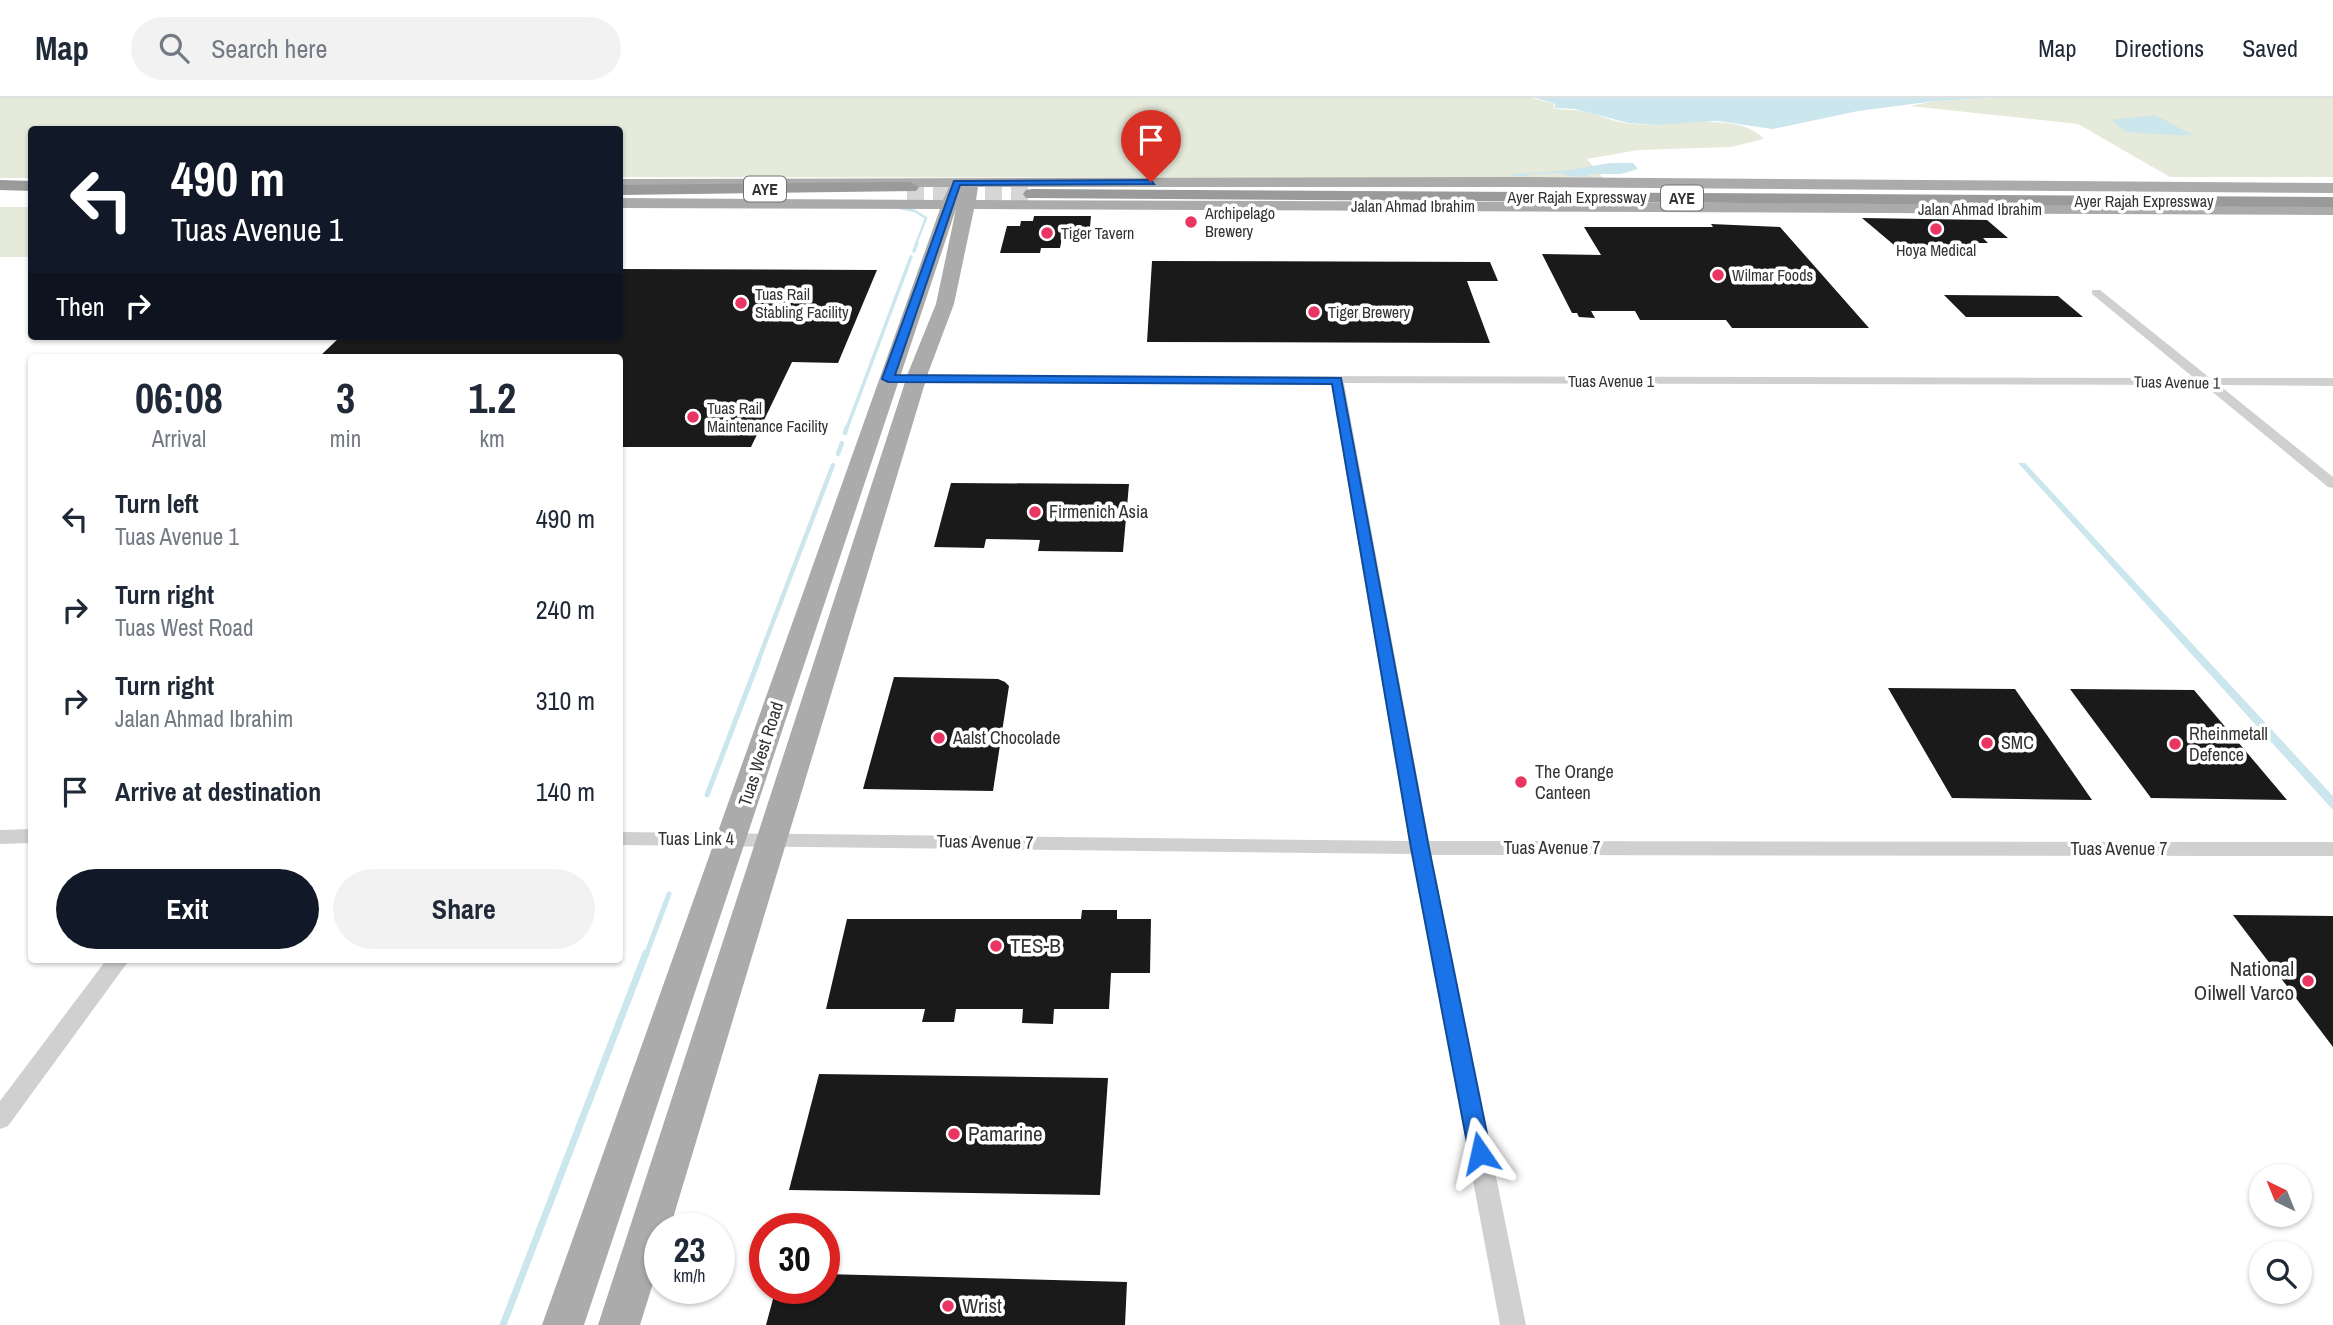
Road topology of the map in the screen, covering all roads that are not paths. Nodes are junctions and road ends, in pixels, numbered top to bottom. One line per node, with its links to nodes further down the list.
1 (964, 182): 2 (main road, Jalan Ahmad Ibrahim); 6 (main road, Jalan Ahmad Ibrahim); 13 (main road, Tuas West Road)
2 (623, 183)
3 (0, 187): 4 (highway)
4 (28, 187)
5 (623, 190): 7 (highway, AYE)
6 (2333, 191): 11 (highway, Ayer Rajah Expressway / AYE)
7 (904, 195): 8 (highway, AYE); 12 (main road, Jalan Ahmad Ibrahim); 13 (main road, Jalan Ahmad Ibrahim); 17 (main road)
8 (623, 196)
9 (0, 197): 10 (highway)
10 (28, 197)
11 (2333, 202)
12 (623, 203)
13 (959, 203): 14 (main road, Jalan Ahmad Ibrahim); 16 (main road, Tuas West Road); 17 (main road, Tuas West Road)
14 (1007, 203): 15 (main road, Jalan Ahmad Ibrahim); 16 (main road)
15 (2333, 210)
16 (964, 227): 19 (main road, Tuas West Road)
17 (943, 228): 19 (main road, Tuas West Road)
18 (2096, 292): 21 (street)
19 (902, 378): 20 (street, Tuas Avenue 1); 27 (main road, Tuas West Road); 28 (main road, Tuas West Road)
20 (1337, 380): 21 (street, Tuas Avenue 1); 29 (street)
21 (2209, 382): 22 (street, Tuas Avenue 1); 23 (street)
22 (2333, 382)
23 (2333, 484)
24 (28, 836): 25 (street)
25 (0, 837)
26 (623, 839): 27 (street, Tuas Link 4)
27 (732, 839): 28 (street, Tuas Link 4); 33 (main road, Tuas West Road)
28 (772, 840): 29 (street, Tuas Avenue 7); 34 (main road, Tuas West Road)
29 (1420, 848): 30 (street, Tuas Avenue 7); 35 (street)
30 (2333, 849)
31 (117, 963): 32 (street)
32 (0, 1119)
33 (563, 1325)
34 (619, 1325)
35 (1513, 1325)

